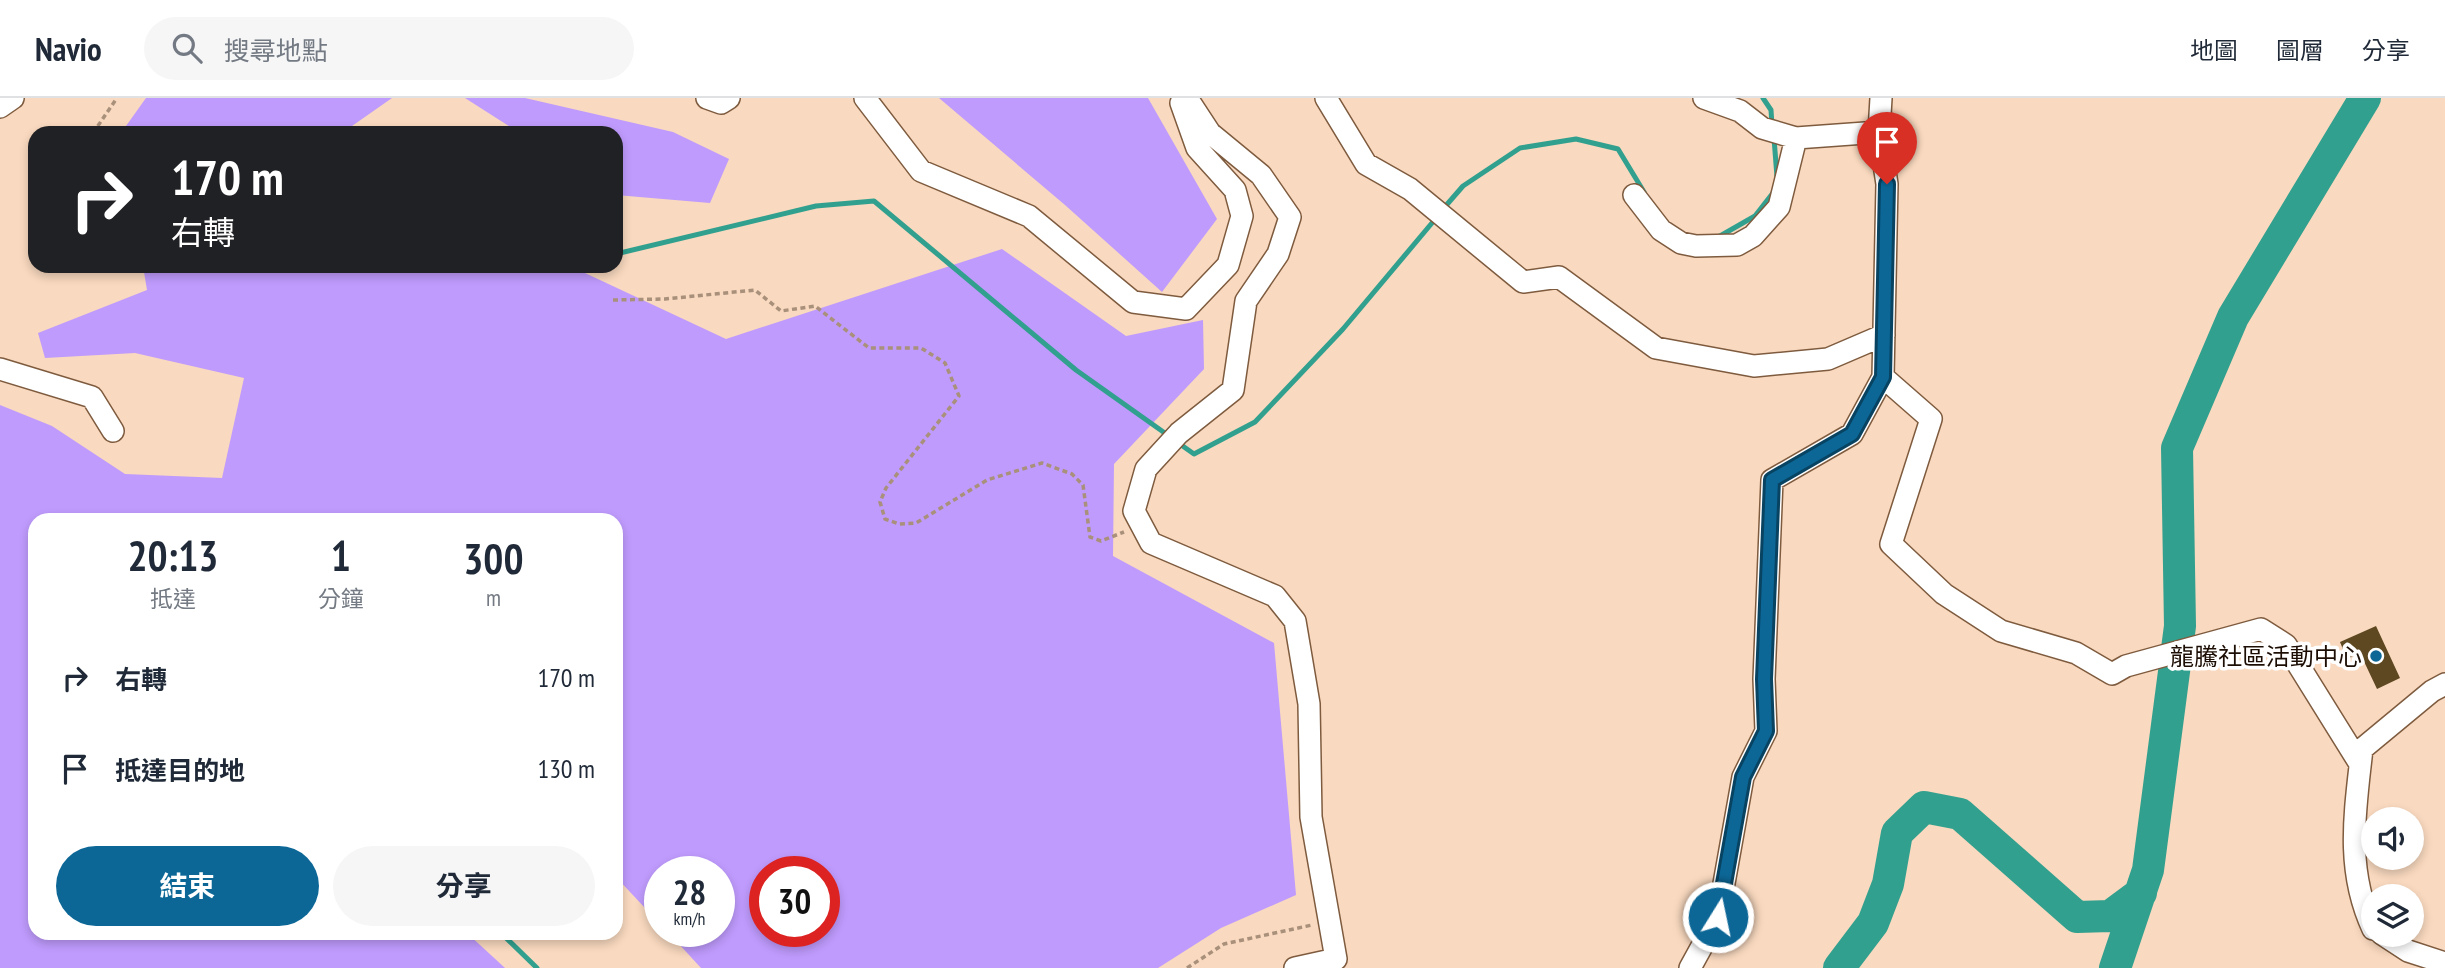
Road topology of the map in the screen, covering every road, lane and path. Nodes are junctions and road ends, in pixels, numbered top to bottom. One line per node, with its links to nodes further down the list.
1 (13, 98): 11 (street)
2 (117, 98): 12 (path)
3 (707, 98): 4 (street)
4 (729, 98)
5 (865, 98): 6 (street)
6 (1179, 98)
7 (1187, 98): 21 (street)
8 (1326, 98): 17 (street)
9 (1704, 98): 14 (street)
10 (1881, 98): 13 (street)
11 (0, 107)
12 (98, 126)
13 (1879, 132): 14 (street); 17 (street)
14 (1796, 138): 15 (street)
15 (1634, 195)
16 (613, 300): 21 (path)
17 (1884, 335): 19 (street)
18 (0, 369): 20 (street)
19 (1883, 377): 23 (street); 30 (street)
20 (113, 431)
21 (1141, 523): 25 (street)
22 (2445, 684): 23 (street)
23 (2360, 764): 24 (street)
24 (2361, 898)
25 (1328, 922): 28 (path); 29 (street)
26 (2403, 947): 27 (street)
27 (2445, 963)
28 (1187, 968)
29 (1295, 968)
30 (1690, 968)

